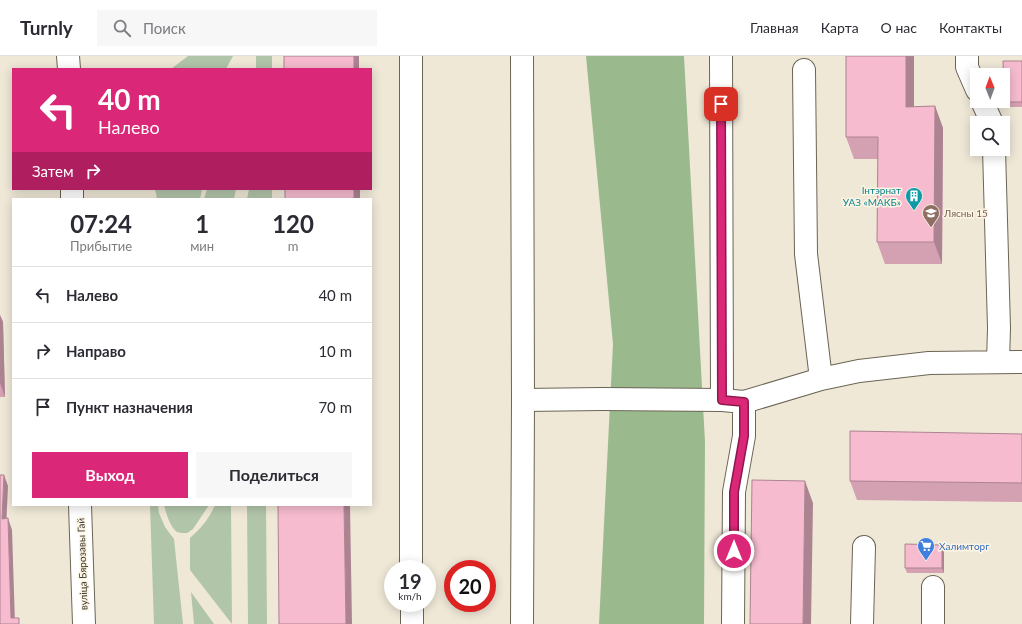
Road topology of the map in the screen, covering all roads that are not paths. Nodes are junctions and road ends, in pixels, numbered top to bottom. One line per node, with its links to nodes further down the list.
1 (68, 56): 6 (street)
2 (412, 56): 18 (street)
3 (522, 56): 13 (street)
4 (721, 56): 14 (street)
5 (967, 56): 8 (street)
6 (69, 68)
7 (804, 70): 12 (street)
8 (970, 74)
9 (994, 156): 10 (street)
10 (998, 362): 11 (street); 12 (street)
11 (1022, 362)
12 (821, 379): 15 (street)
13 (523, 400): 14 (street); 23 (street)
14 (722, 400): 15 (street)
15 (744, 402): 24 (street)
16 (80, 506): 21 (street, вуліца Бярозавы Гай)
17 (864, 547): 25 (street)
18 (411, 560)
19 (933, 587): 26 (street)
20 (412, 612): 22 (street)
21 (84, 624)
22 (412, 624)
23 (522, 624)
24 (733, 624)
25 (862, 624)
26 (933, 624)

